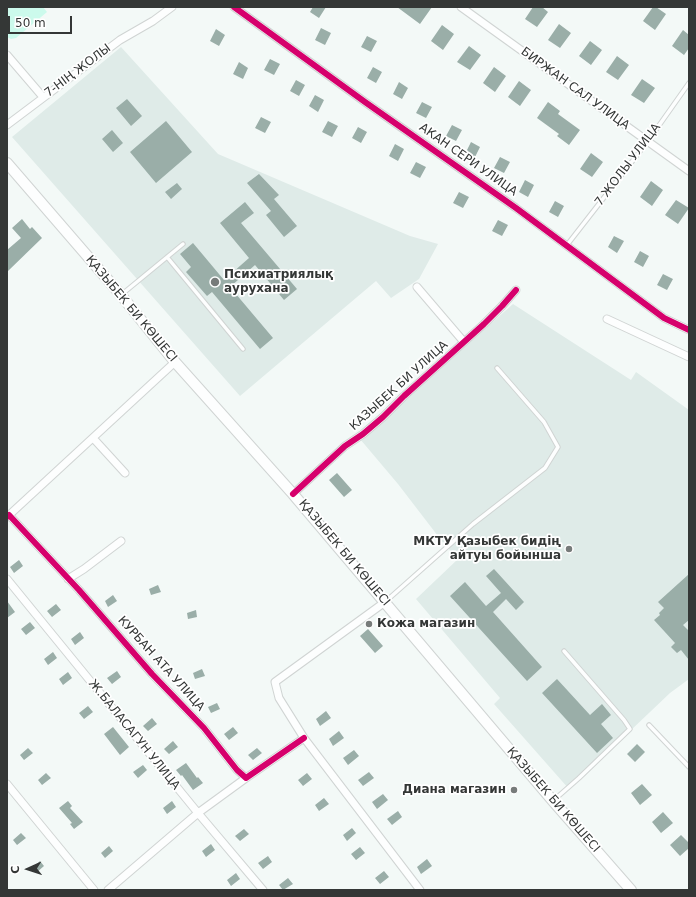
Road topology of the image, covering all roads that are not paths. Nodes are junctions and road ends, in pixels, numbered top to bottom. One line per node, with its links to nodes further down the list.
1 (172, 7): 6 (street, 7-НІҢ ЖОЛЫ)
2 (234, 7): 12 (street, АКАН СЕРИ УЛИЦА)
3 (461, 7): 8 (street, БИРЖАН САЛ УЛИЦА)
4 (7, 55): 6 (street)
5 (689, 83): 8 (lane, 7 ЖОЛЫ УЛИЦА)
6 (43, 97): 7 (street, 7-НІҢ ЖОЛЫ)
7 (7, 125)
8 (648, 141): 10 (street, БИРЖАН САЛ УЛИЦА); 12 (lane, 7 ЖОЛЫ УЛИЦА)
9 (7, 163): 16 (main road, ҚАЗЫБЕК БИ КӨШЕСІ)
10 (689, 171)
11 (183, 244): 13 (lane)
12 (566, 246): 18 (street, АКАН СЕРИ УЛИЦА)
13 (167, 257): 16 (lane); 20 (lane)
14 (417, 287): 19 (street, КАЗЫБЕК БИ УЛИЦА)
15 (516, 290): 19 (street, КАЗЫБЕК БИ УЛИЦА)
16 (121, 295): 22 (main road, ҚАЗЫБЕК БИ КӨШЕСІ)
17 (608, 319): 21 (street)
18 (689, 330)
19 (464, 342): 26 (street, КАЗЫБЕК БИ УЛИЦА)
20 (243, 349)
21 (689, 357)
22 (175, 362): 24 (street); 26 (main road, ҚАЗЫБЕК БИ КӨШЕСІ)
23 (497, 368): 31 (lane)
24 (93, 438): 25 (street); 27 (street)
25 (125, 473)
26 (293, 494): 31 (main road, ҚАЗЫБЕК БИ КӨШЕСІ)
27 (8, 516): 30 (street, КУРБАН АТА УЛИЦА)
28 (121, 541): 30 (street)
29 (7, 579): 39 (street, Ж.БАЛАСАГУН УЛИЦА)
30 (68, 579): 36 (street, КУРБАН АТА УЛИЦА)
31 (385, 602): 34 (street); 38 (main road, ҚАЗЫБЕК БИ КӨШЕСІ)
32 (564, 652): 38 (lane)
33 (649, 725): 35 (lane)
34 (304, 738): 36 (street); 43 (street)
35 (689, 767)
36 (246, 778): 39 (street)
37 (7, 784): 40 (street)
38 (553, 801): 44 (main road, ҚАЗЫБЕК БИ КӨШЕСІ)
39 (198, 813): 41 (street); 42 (street, Ж.БАЛАСАГУН УЛИЦА)
40 (94, 890)
41 (108, 890)
42 (263, 890)
43 (420, 890)
44 (631, 890)

